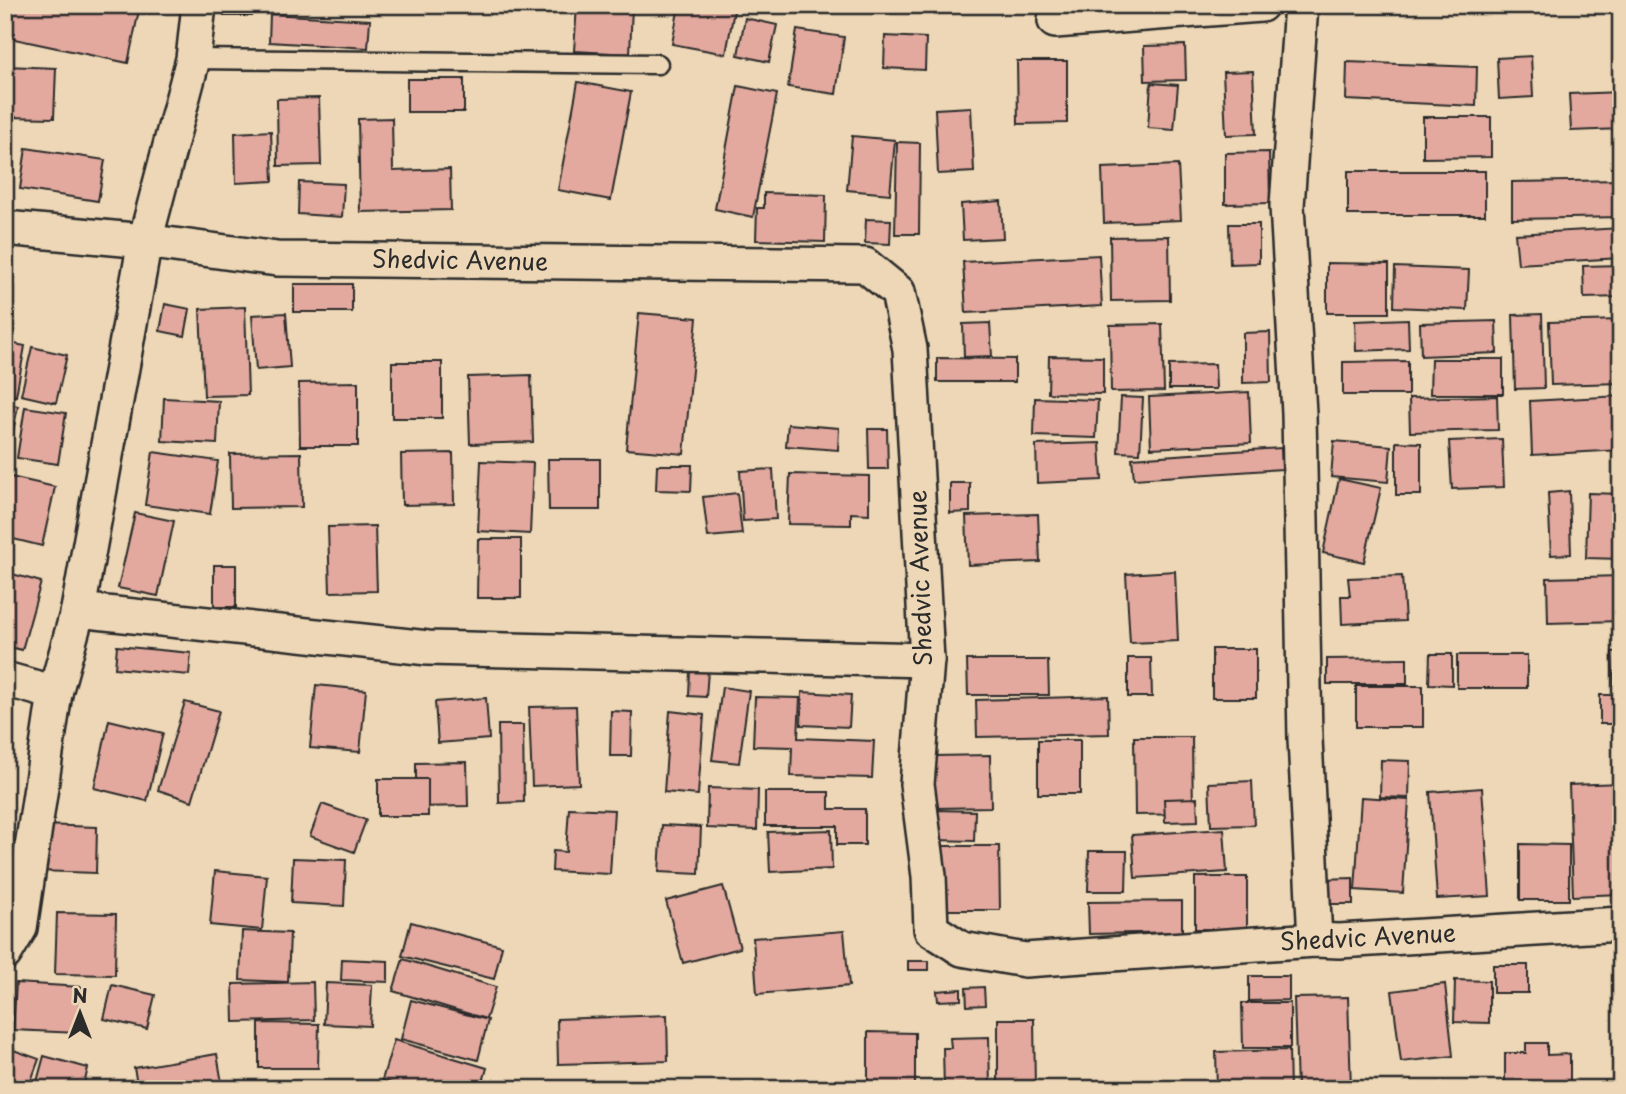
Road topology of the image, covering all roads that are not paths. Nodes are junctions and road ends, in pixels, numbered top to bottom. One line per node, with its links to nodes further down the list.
1 (199, 5): 5 (street)
2 (1057, 5): 3 (street)
3 (1261, 5)
4 (1301, 5): 14 (street)
5 (193, 59): 6 (lane); 8 (street)
6 (658, 64)
7 (5, 228): 8 (street, Shedvic Avenue)
8 (145, 241): 9 (street); 10 (street, Shedvic Avenue)
9 (78, 610): 10 (street); 12 (street)
10 (927, 660): 14 (street, Shedvic Avenue)
11 (5, 679): 12 (street)
12 (55, 693): 15 (street)
13 (1621, 924): 14 (street, Shedvic Avenue)
14 (1315, 940)
15 (5, 953)

